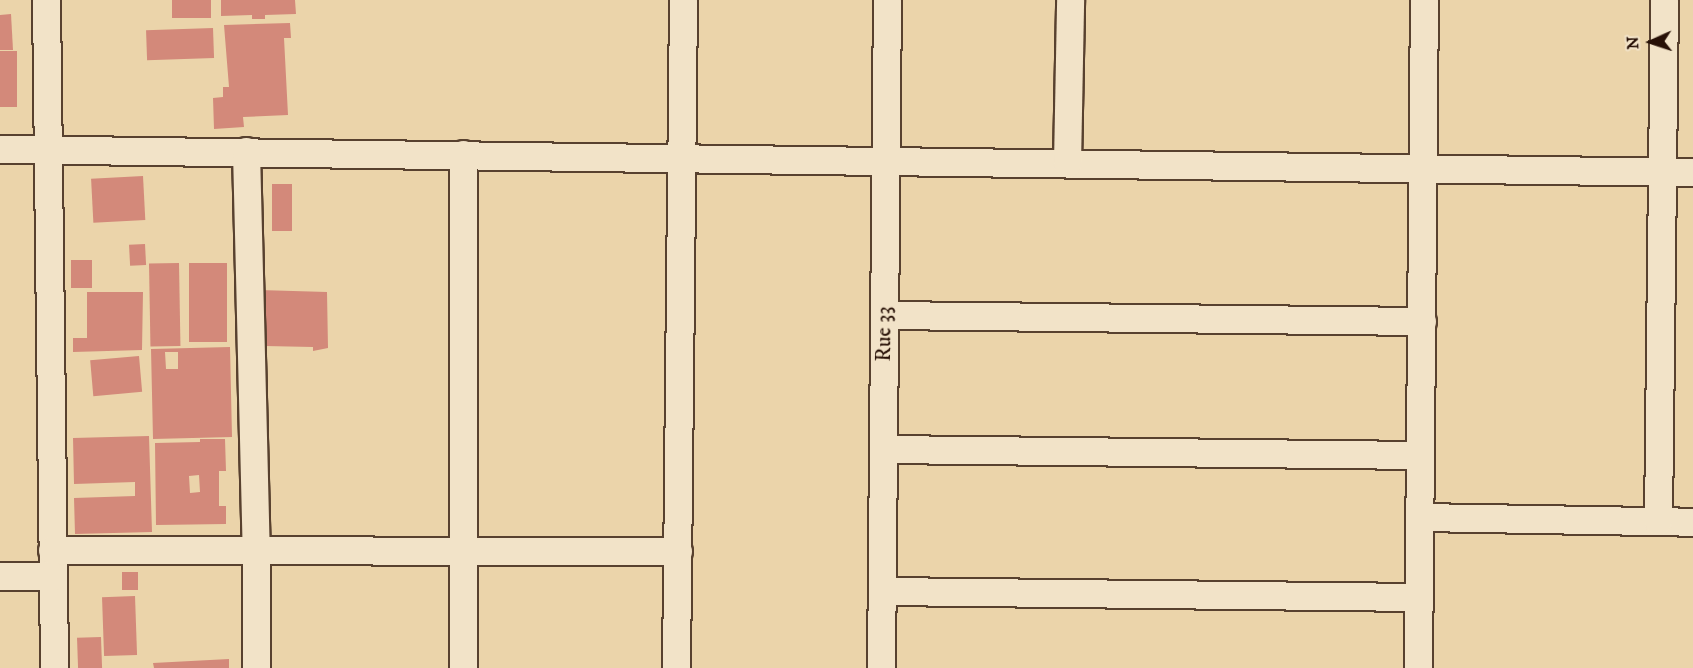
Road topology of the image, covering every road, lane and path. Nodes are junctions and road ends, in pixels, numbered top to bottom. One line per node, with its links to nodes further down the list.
1 (46, 0): 7 (street)
2 (683, 0): 11 (street)
3 (887, 0): 12 (street, Rue 33)
4 (1070, 0): 13 (street)
5 (1424, 0): 14 (street)
6 (1664, 0): 15 (street)
7 (48, 148): 8 (street); 9 (street); 24 (street)
8 (0, 149)
9 (246, 151): 10 (street); 25 (street)
10 (463, 154): 11 (street); 26 (street)
11 (682, 157): 12 (street); 27 (street)
12 (886, 160): 13 (street); 17 (street, Rue 33)
13 (1067, 163): 14 (street)
14 (1423, 168): 15 (street); 18 (street)
15 (1662, 171): 16 (street); 22 (street)
16 (1693, 172)
17 (884, 315): 18 (street); 19 (street, Rue 33)
18 (1422, 321): 20 (street)
19 (883, 449): 20 (street); 30 (street, Rue 33)
20 (1420, 455): 21 (street)
21 (1420, 517): 22 (street); 31 (street)
22 (1658, 521): 23 (street)
23 (1693, 522)
24 (52, 550): 25 (street); 29 (street)
25 (256, 550): 26 (street); 33 (street)
26 (463, 551): 27 (street); 34 (street)
27 (678, 551): 35 (street)
28 (0, 576): 29 (street)
29 (53, 576): 32 (street)
30 (882, 591): 31 (street); 36 (street, Rue 33)
31 (1419, 597): 37 (street)
32 (54, 668)
33 (256, 668)
34 (463, 668)
35 (676, 668)
36 (881, 668)
37 (1418, 668)

